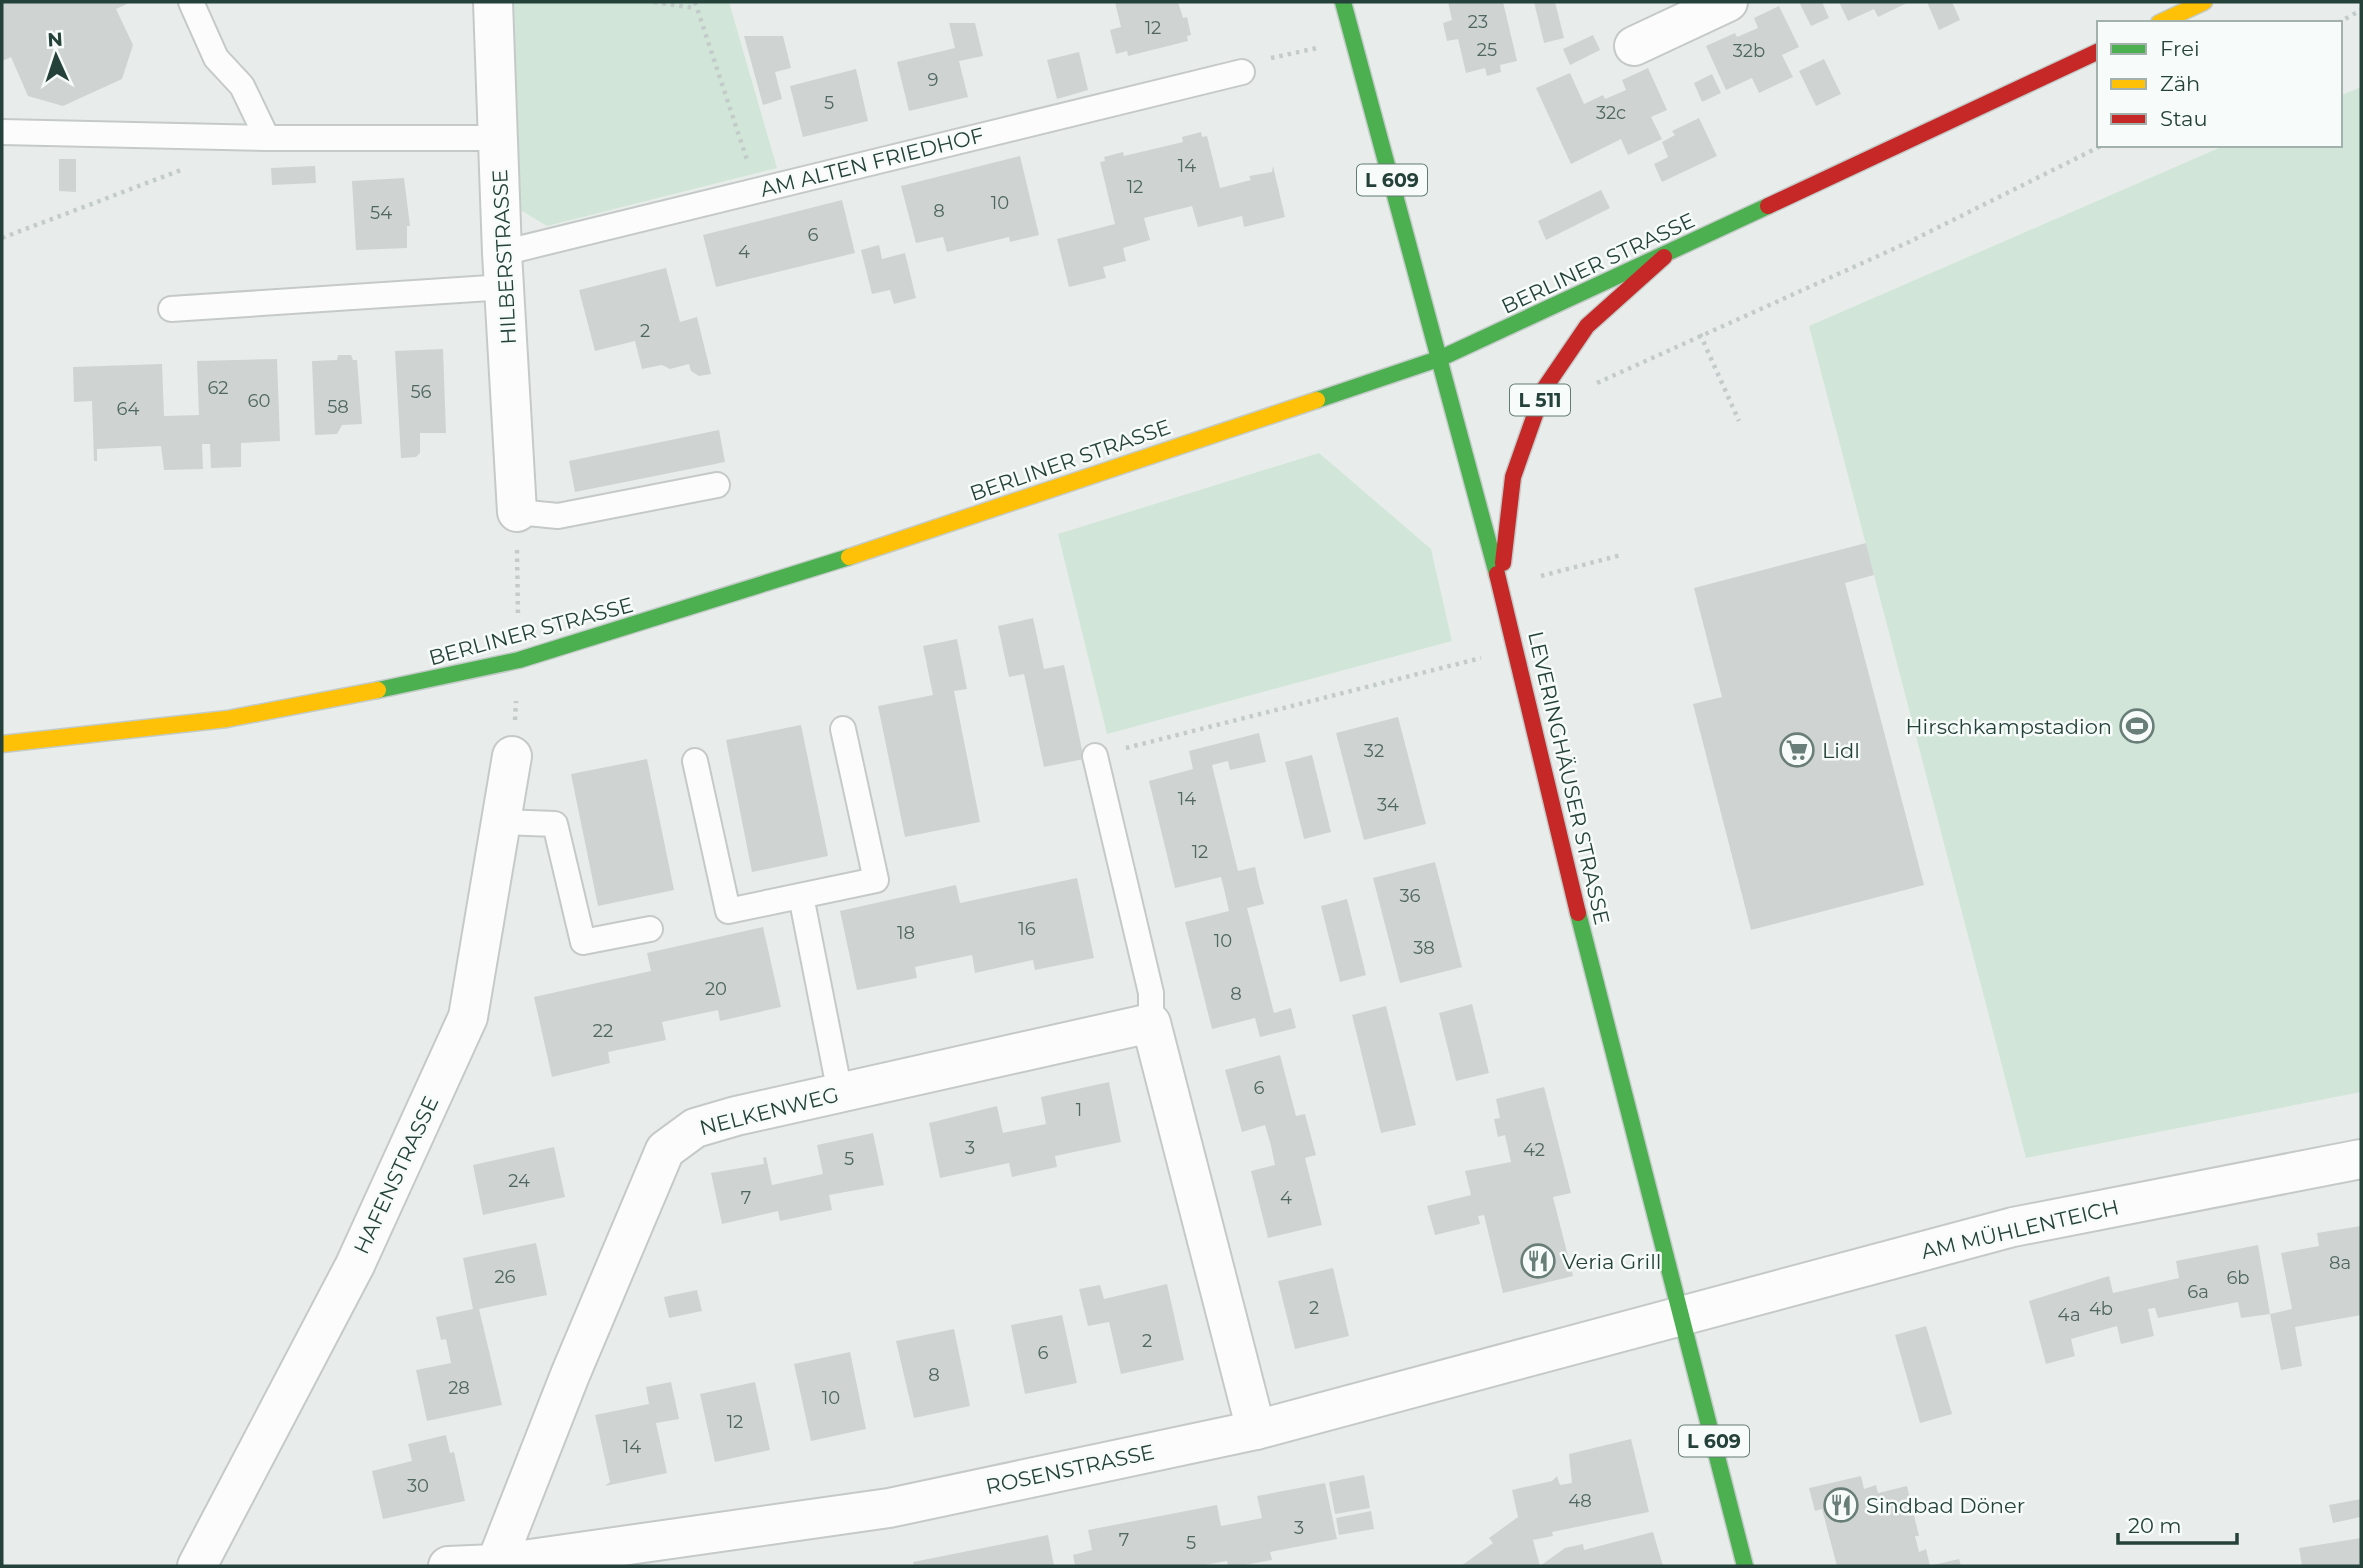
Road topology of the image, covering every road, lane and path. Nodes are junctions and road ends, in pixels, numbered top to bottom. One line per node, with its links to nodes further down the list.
1 (191, 2): 16 (lane)
2 (494, 2): 17 (street, HILBERSTRASSE)
3 (654, 2): 7 (path)
4 (1343, 2): 11 (main road, LEVERINGHÄUSER STRASSE / L 609)
5 (1728, 2): 12 (street)
6 (2204, 2): 9 (main road)
7 (695, 5): 20 (path)
8 (2361, 10): 10 (path)
9 (2163, 21)
10 (2342, 21)
11 (1354, 40): 14 (path); 26 (main road, LEVERINGHÄUSER STRASSE / L 609)
12 (1634, 46)
13 (2097, 52): 22 (main road, BERLINER STRASSE / L 511)
14 (1242, 72): 20 (lane, AM ALTEN FRIEDHOF)
15 (2, 132): 16 (lane)
16 (267, 138): 17 (lane)
17 (499, 138): 23 (street, HILBERSTRASSE)
18 (2099, 147): 25 (path)
19 (191, 167): 21 (path)
20 (758, 190): 23 (lane, AM ALTEN FRIEDHOF)
21 (2, 238)
22 (1664, 257): 26 (main road, BERLINER STRASSE / L 511); 32 (main road, L 511)
23 (503, 270): 24 (lane, AM ALTEN FRIEDHOF); 30 (street, HILBERSTRASSE)
24 (171, 309)
25 (1700, 334): 27 (path); 28 (path)
26 (1441, 358): 32 (main road, LEVERINGHÄUSER STRASSE / L 609); 35 (main road, BERLINER STRASSE / L 511)
27 (1593, 384)
28 (1739, 421)
29 (717, 485): 30 (lane)
30 (517, 512)
31 (1621, 555): 32 (path)
32 (1501, 586): 33 (main road, LEVERINGHÄUSER STRASSE / L 609)
33 (1517, 649): 37 (path); 45 (main road, LEVERINGHÄUSER STRASSE / L 609)
34 (843, 729): 40 (lane)
35 (2, 744)
36 (512, 755): 39 (street, HAFENSTRASSE)
37 (1095, 756): 42 (lane)
38 (695, 761): 40 (lane)
39 (501, 822): 41 (lane); 48 (street, HAFENSTRASSE)
40 (801, 896): 43 (lane)
41 (650, 929)
42 (1152, 1023): 43 (street, NELKENWEG); 46 (street)
43 (840, 1093): 47 (street, NELKENWEG)
44 (2361, 1159): 45 (street, AM MÜHLENTEICH)
45 (1682, 1317): 46 (street, ROSENSTRASSE); 50 (main road, LEVERINGHÄUSER STRASSE / L 609)
46 (1256, 1430): 47 (street, ROSENSTRASSE)
47 (495, 1565): 49 (street, ROSENSTRASSE)
48 (197, 1566)
49 (448, 1566)
50 (1745, 1566)

